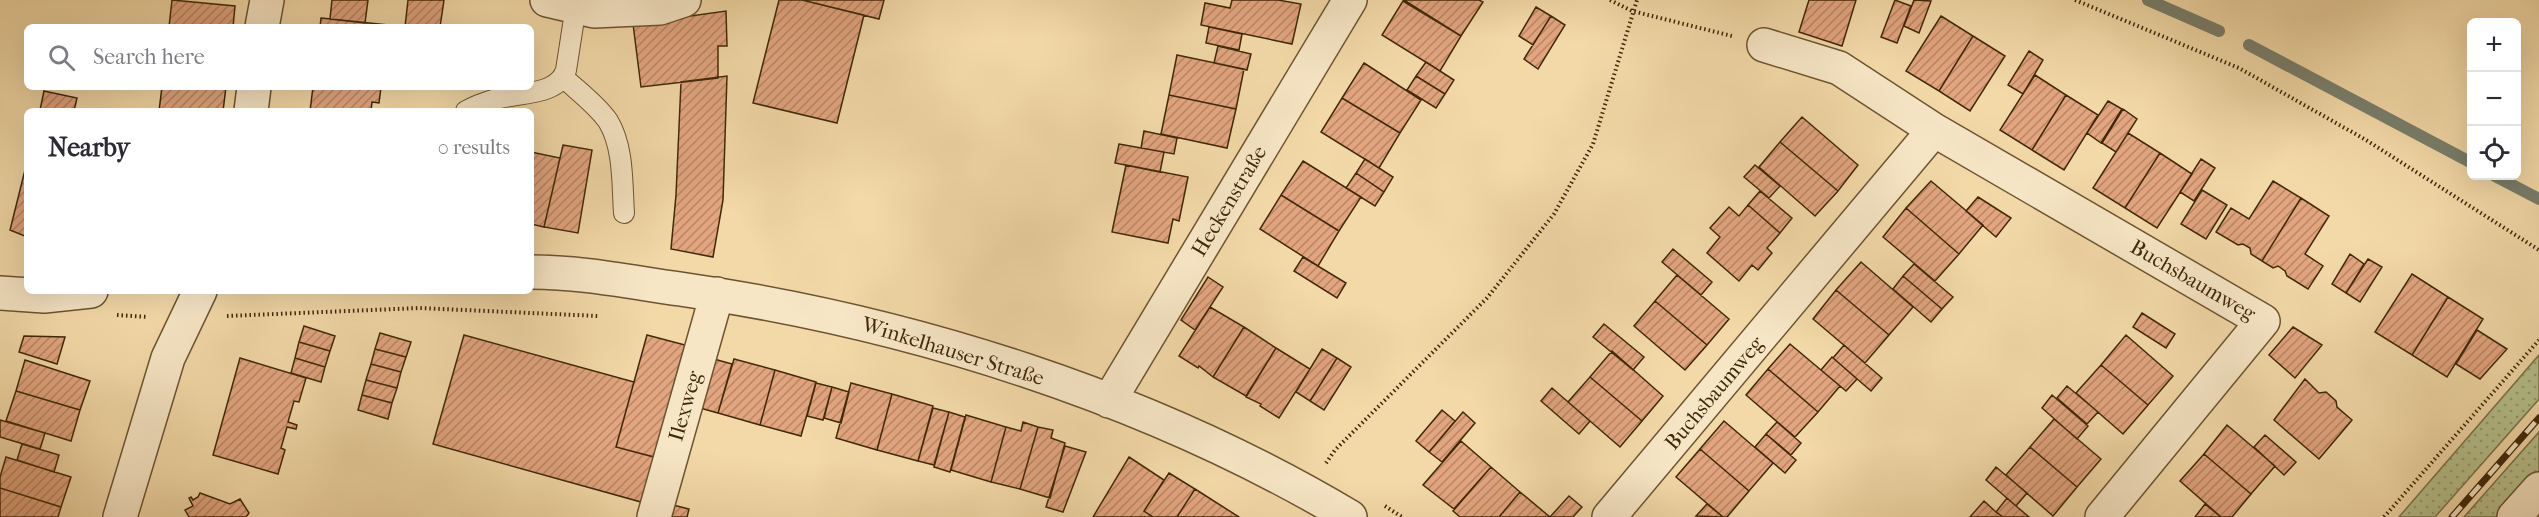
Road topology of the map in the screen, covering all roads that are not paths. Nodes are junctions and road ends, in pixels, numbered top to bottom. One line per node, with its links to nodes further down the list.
1 (267, 0): 5 (street)
2 (684, 0): 4 (street)
3 (1350, 0): 18 (street, Heckenstraße)
4 (562, 3): 7 (lane)
5 (263, 24)
6 (1764, 45): 11 (street, Buchsbaumweg)
7 (564, 78): 10 (lane); 12 (lane)
8 (254, 90): 9 (street)
9 (251, 108)
10 (473, 108)
11 (1934, 130): 24 (street, Buchsbaumweg); 25 (street, Buchsbaumweg)
12 (624, 213)
13 (534, 272): 15 (street, Winkelhauser Straße)
14 (0, 292): 16 (street)
15 (717, 294): 18 (street, Winkelhauser Straße); 22 (street, Ilexweg)
16 (100, 303)
17 (193, 304): 21 (street)
18 (1109, 401): 20 (street, Winkelhauser Straße)
19 (2539, 489): 26 (street)
20 (1304, 506): 23 (street, Winkelhauser Straße)
21 (120, 517)
22 (654, 517)
23 (1350, 517)
24 (1609, 517)
25 (2102, 517)
26 (2514, 517)

